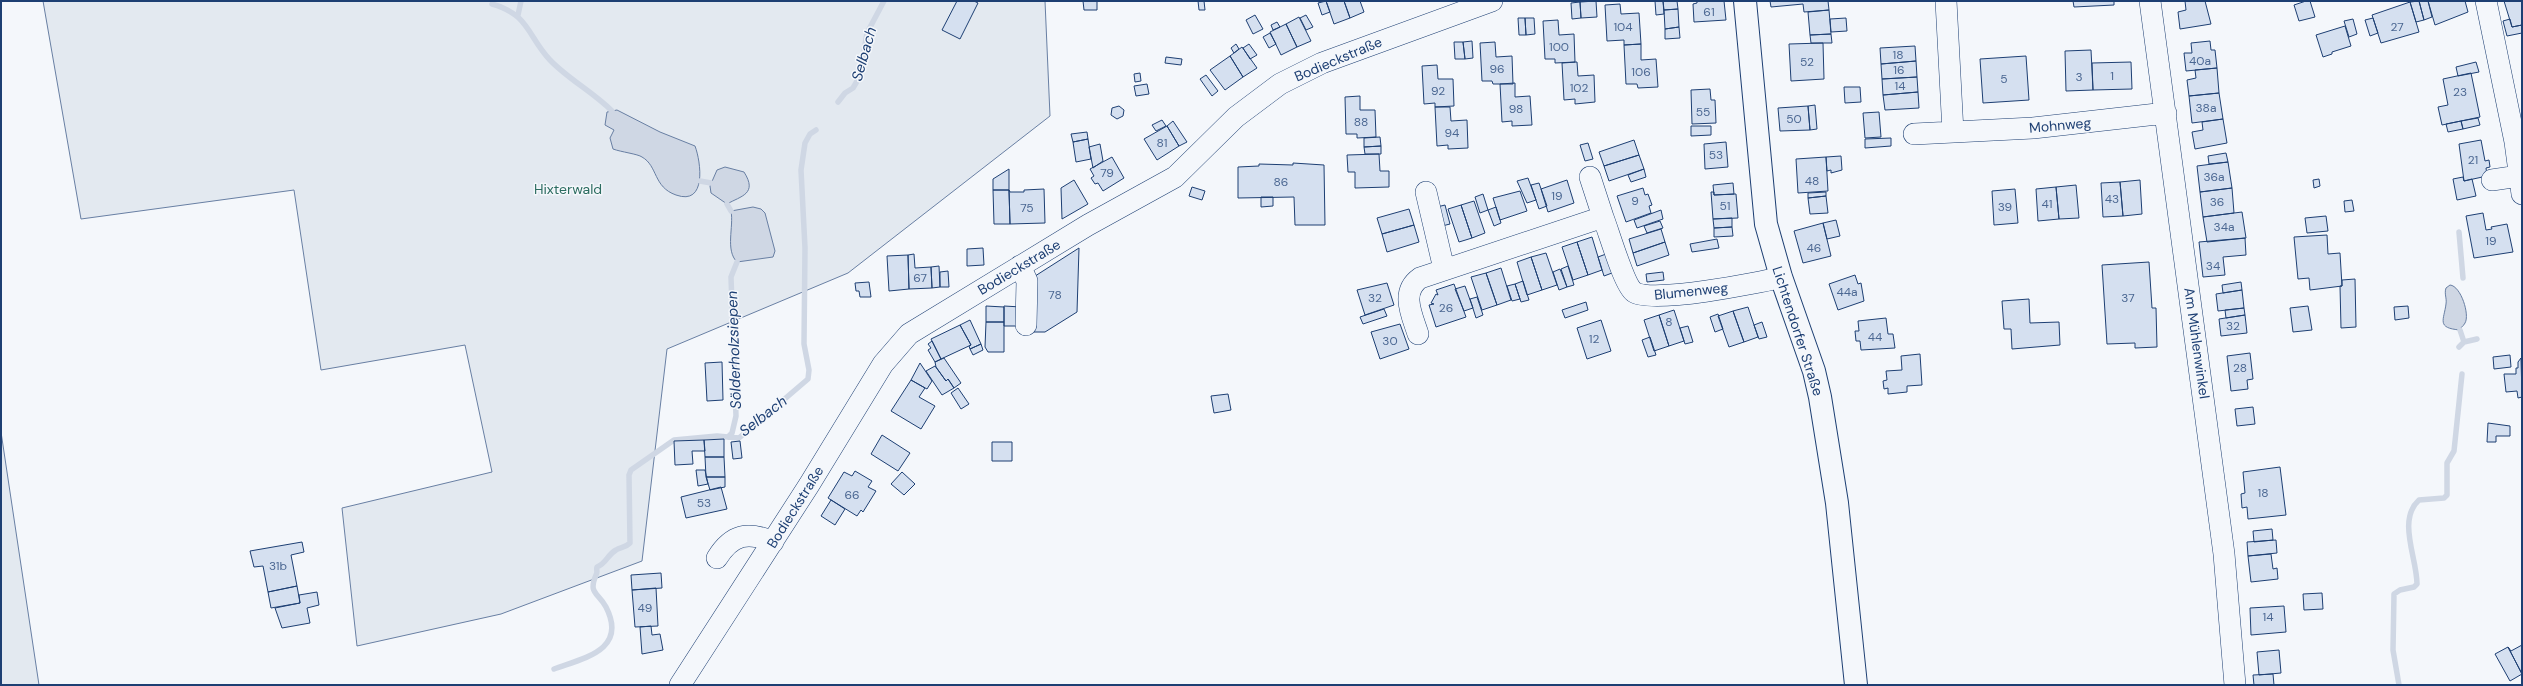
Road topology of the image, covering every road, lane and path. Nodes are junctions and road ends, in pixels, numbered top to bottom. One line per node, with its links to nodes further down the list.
1 (1492, 1): 14 (street, Bodieckstraße)
2 (1745, 1): 16 (main road, Lichtendorfer Straße)
3 (1946, 1): 7 (street)
4 (2150, 1): 6 (street, Am Mühlenwinkel)
5 (2486, 1): 11 (street)
6 (2166, 113): 7 (street, Mohnweg); 23 (street, Am Mühlenwinkel)
7 (1953, 132): 8 (street, Mohnweg)
8 (1914, 134)
9 (1590, 177): 13 (street, Blumenweg)
10 (2492, 180): 11 (street)
11 (2521, 188)
12 (1426, 192): 15 (street)
13 (1603, 217): 15 (street); 16 (street, Blumenweg)
14 (1020, 266): 17 (street); 19 (street, Bodieckstraße)
15 (1444, 269): 18 (street)
16 (1781, 277): 22 (main road, Lichtendorfer Straße)
17 (1026, 324)
18 (1418, 334)
19 (773, 542): 20 (street); 21 (street, Bodieckstraße)
20 (717, 558)
21 (680, 685)
22 (1856, 685)
23 (2235, 685)

